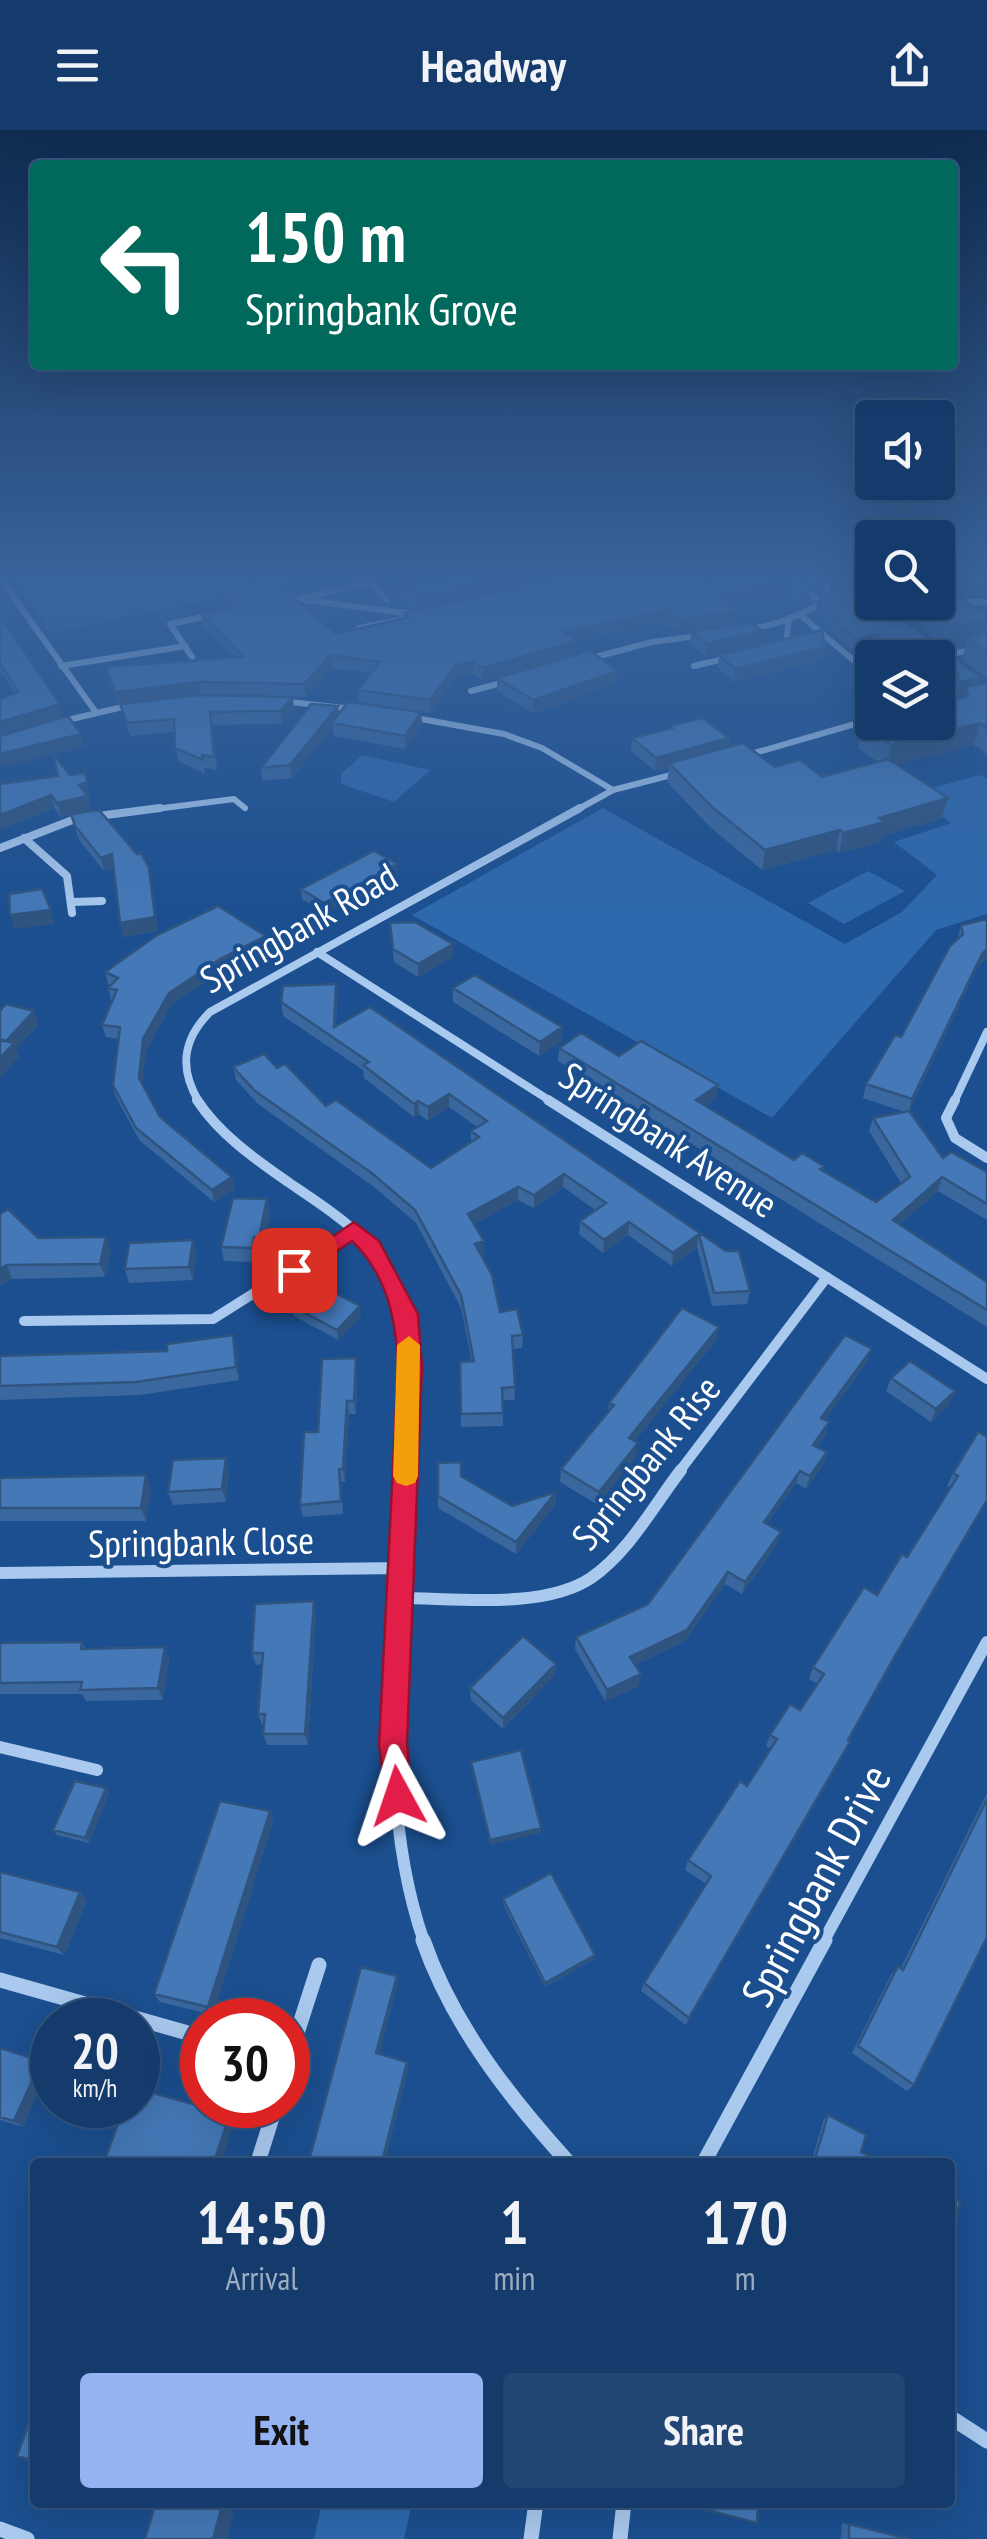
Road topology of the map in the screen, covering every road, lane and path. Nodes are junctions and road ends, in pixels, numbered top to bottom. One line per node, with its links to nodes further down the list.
1 (81, 692): 5 (street)
2 (267, 699): 4 (street)
3 (143, 702): 5 (street)
4 (359, 710)
5 (95, 712): 7 (street)
6 (397, 715): 12 (street)
7 (53, 723)
8 (855, 724): 9 (street)
9 (728, 760)
10 (683, 772): 12 (street, Springbank Road)
11 (241, 788): 13 (street)
12 (613, 790): 20 (street, Springbank Road)
13 (234, 799): 14 (street); 15 (street)
14 (245, 808)
15 (24, 838): 16 (street); 18 (street)
16 (0, 848)
17 (102, 900): 18 (street)
18 (72, 902): 19 (street)
19 (72, 913)
20 (318, 952): 23 (street, Springbank Road); 24 (street, Springbank Avenue)
21 (987, 1032): 22 (street)
22 (987, 1158)
23 (354, 1230): 25 (street); 27 (street, Springbank Road)
24 (828, 1277): 26 (street, Springbank Avenue); 29 (street, Springbank Rise)
25 (24, 1321)
26 (987, 1379)
27 (402, 1568): 28 (street, Springbank Close); 29 (street, Springbank Road)
28 (0, 1573)
29 (399, 1598): 39 (street, Springbank Road)
30 (987, 1642): 40 (street, Springbank Drive)
31 (0, 1747): 32 (street)
32 (97, 1770)
33 (319, 1965): 35 (street)
34 (0, 1980): 36 (street)
35 (309, 1998)
36 (180, 2031)
37 (269, 2128): 38 (street)
38 (259, 2158)
39 (564, 2158)
40 (706, 2158)
41 (955, 2419): 42 (street)
42 (987, 2441)
43 (535, 2508): 47 (street)
44 (623, 2508): 48 (street)
45 (0, 2529): 46 (street)
46 (27, 2539)
47 (531, 2539)
48 (620, 2539)

